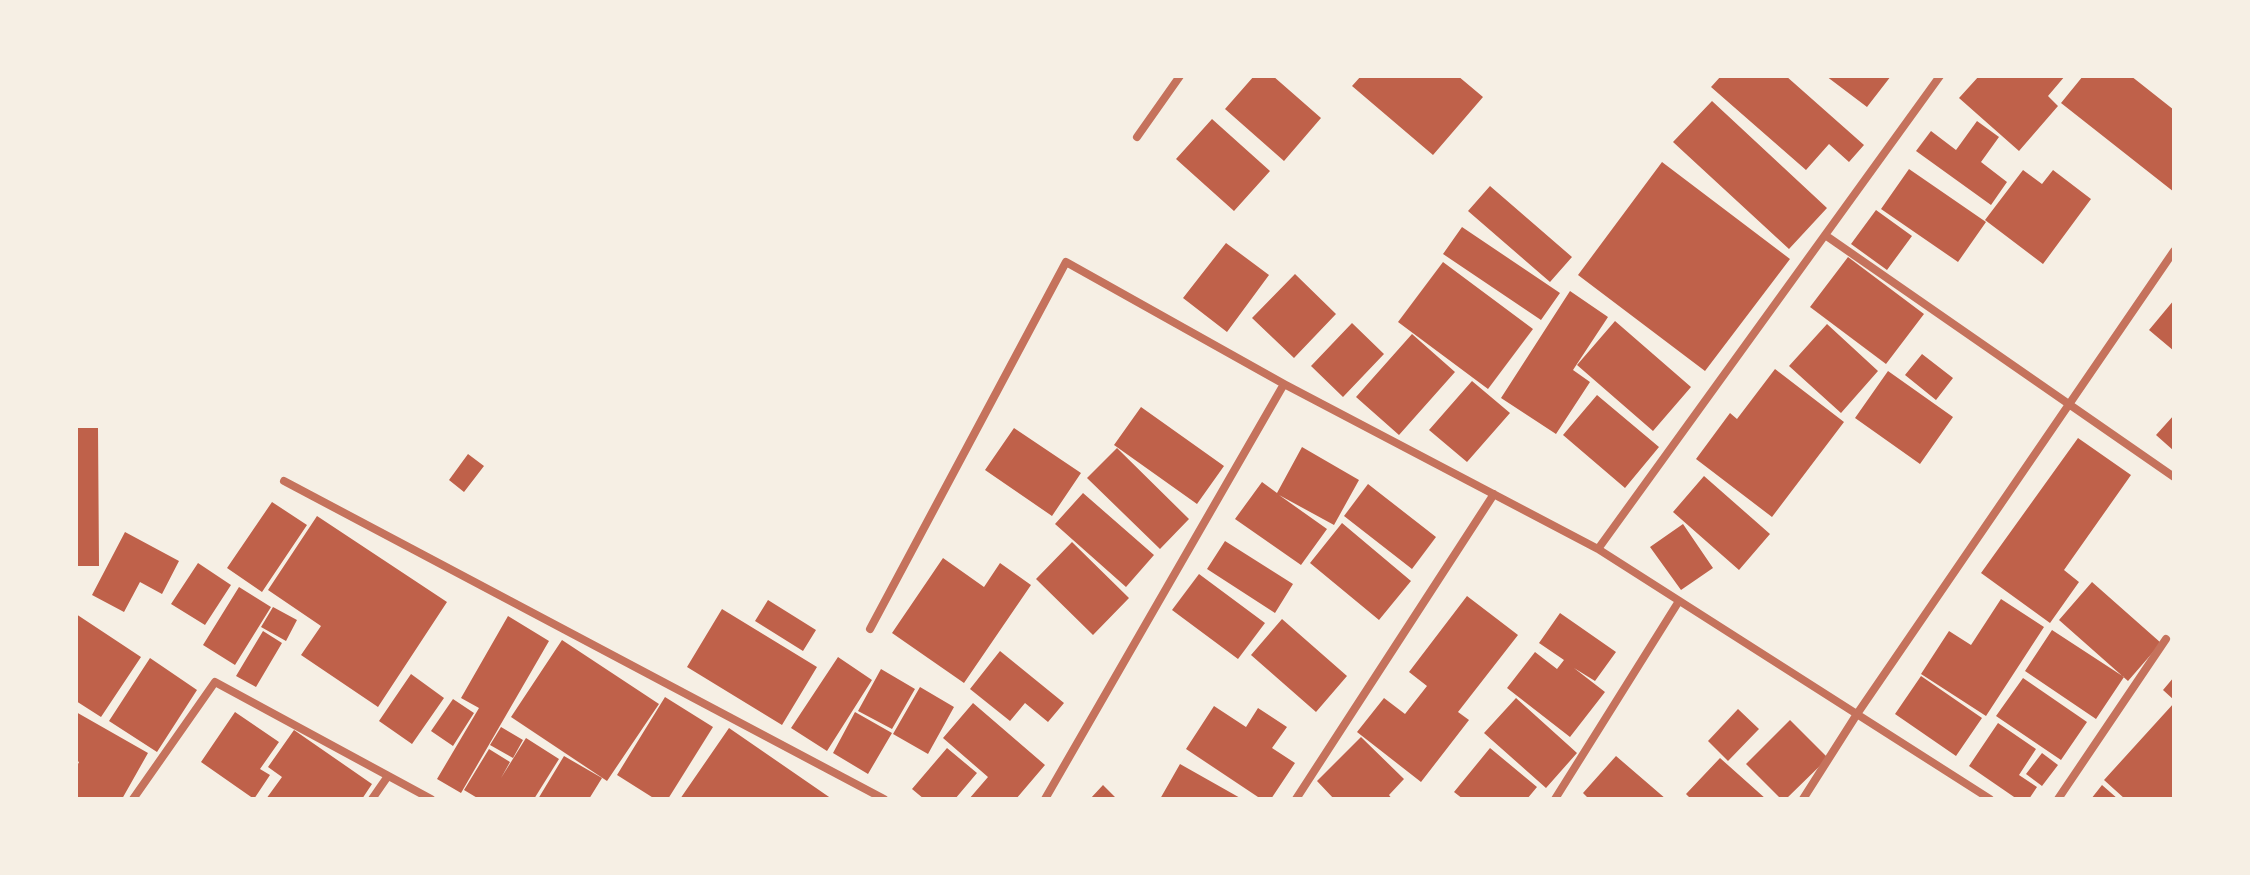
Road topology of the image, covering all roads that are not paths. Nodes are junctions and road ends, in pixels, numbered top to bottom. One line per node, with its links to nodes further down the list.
1 (1180, 76): 3 (street)
2 (1940, 76): 4 (street)
3 (1137, 137)
4 (1825, 235): 7 (street); 11 (street)
5 (2174, 251): 7 (street)
6 (1284, 384): 10 (street); 13 (street); 21 (street)
7 (2069, 404): 8 (street); 15 (street)
8 (2174, 477)
9 (284, 481): 20 (street)
10 (1494, 494): 11 (street); 22 (street)
11 (1598, 549): 12 (street)
12 (1679, 601): 15 (street); 23 (street)
13 (870, 629)
14 (2166, 639): 26 (street)
15 (1857, 714): 24 (street); 25 (street)
16 (388, 776): 17 (street); 18 (street); 19 (street)
17 (133, 799)
18 (372, 799)
19 (431, 799)
20 (884, 799)
21 (1045, 799)
22 (1296, 799)
23 (1555, 799)
24 (1803, 799)
25 (1990, 799)
26 (2058, 799)

